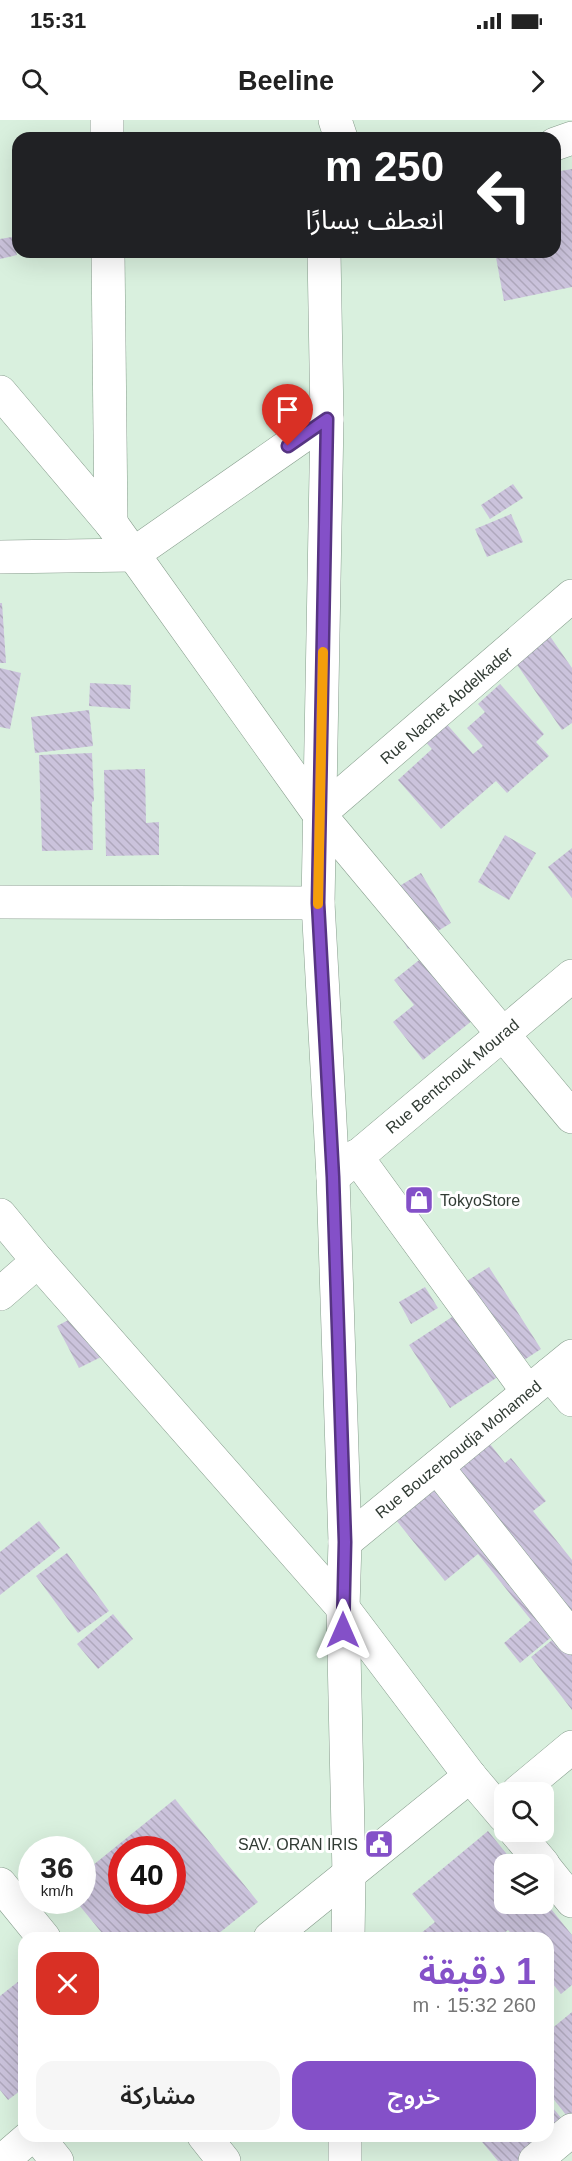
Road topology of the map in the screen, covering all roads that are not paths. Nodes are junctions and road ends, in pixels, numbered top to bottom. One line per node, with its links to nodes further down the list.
1 (108, 258): 5 (street)
2 (324, 258): 4 (street)
3 (0, 392): 5 (street)
4 (327, 419): 6 (street); 9 (street)
5 (111, 523): 6 (street)
6 (132, 555): 7 (street); 9 (street)
7 (0, 557)
8 (572, 596): 9 (street, Rue Nachet Abdelkader)
9 (320, 814): 11 (street); 13 (street)
10 (0, 902): 11 (street)
11 (318, 903): 15 (street)
12 (572, 976): 13 (street, Rue Bentchouk Mourad)
13 (504, 1033): 14 (street); 15 (street, Rue Bentchouk Mourad)
14 (572, 1117)
15 (344, 1166): 19 (street); 22 (street)
16 (0, 1215): 17 (street)
17 (38, 1261): 18 (street); 23 (street)
18 (0, 1294)
19 (550, 1374): 20 (street); 21 (street, Rue Bouzerboudja Mohamed)
20 (572, 1400)
21 (436, 1467): 22 (street, Rue Bouzerboudja Mohamed); 24 (street)
22 (345, 1542): 23 (street)
23 (343, 1608): 26 (street); 29 (street)
24 (572, 1638)
25 (572, 1747): 27 (street)
26 (470, 1776): 28 (street); 29 (street)
27 (537, 1782)
28 (494, 1798)
29 (349, 1875): 34 (street); 35 (street)
30 (554, 1879): 32 (street)
31 (0, 1884): 33 (street)
32 (572, 1901)
33 (39, 1932)
34 (278, 1932)
35 (348, 1932)
36 (572, 2130): 45 (street)
37 (24, 2142): 41 (street)
38 (42, 2142): 42 (street)
39 (209, 2142): 43 (street)
40 (345, 2142): 44 (street)
41 (2, 2161)
42 (57, 2161)
43 (224, 2161)
44 (345, 2161)
45 (535, 2161)

